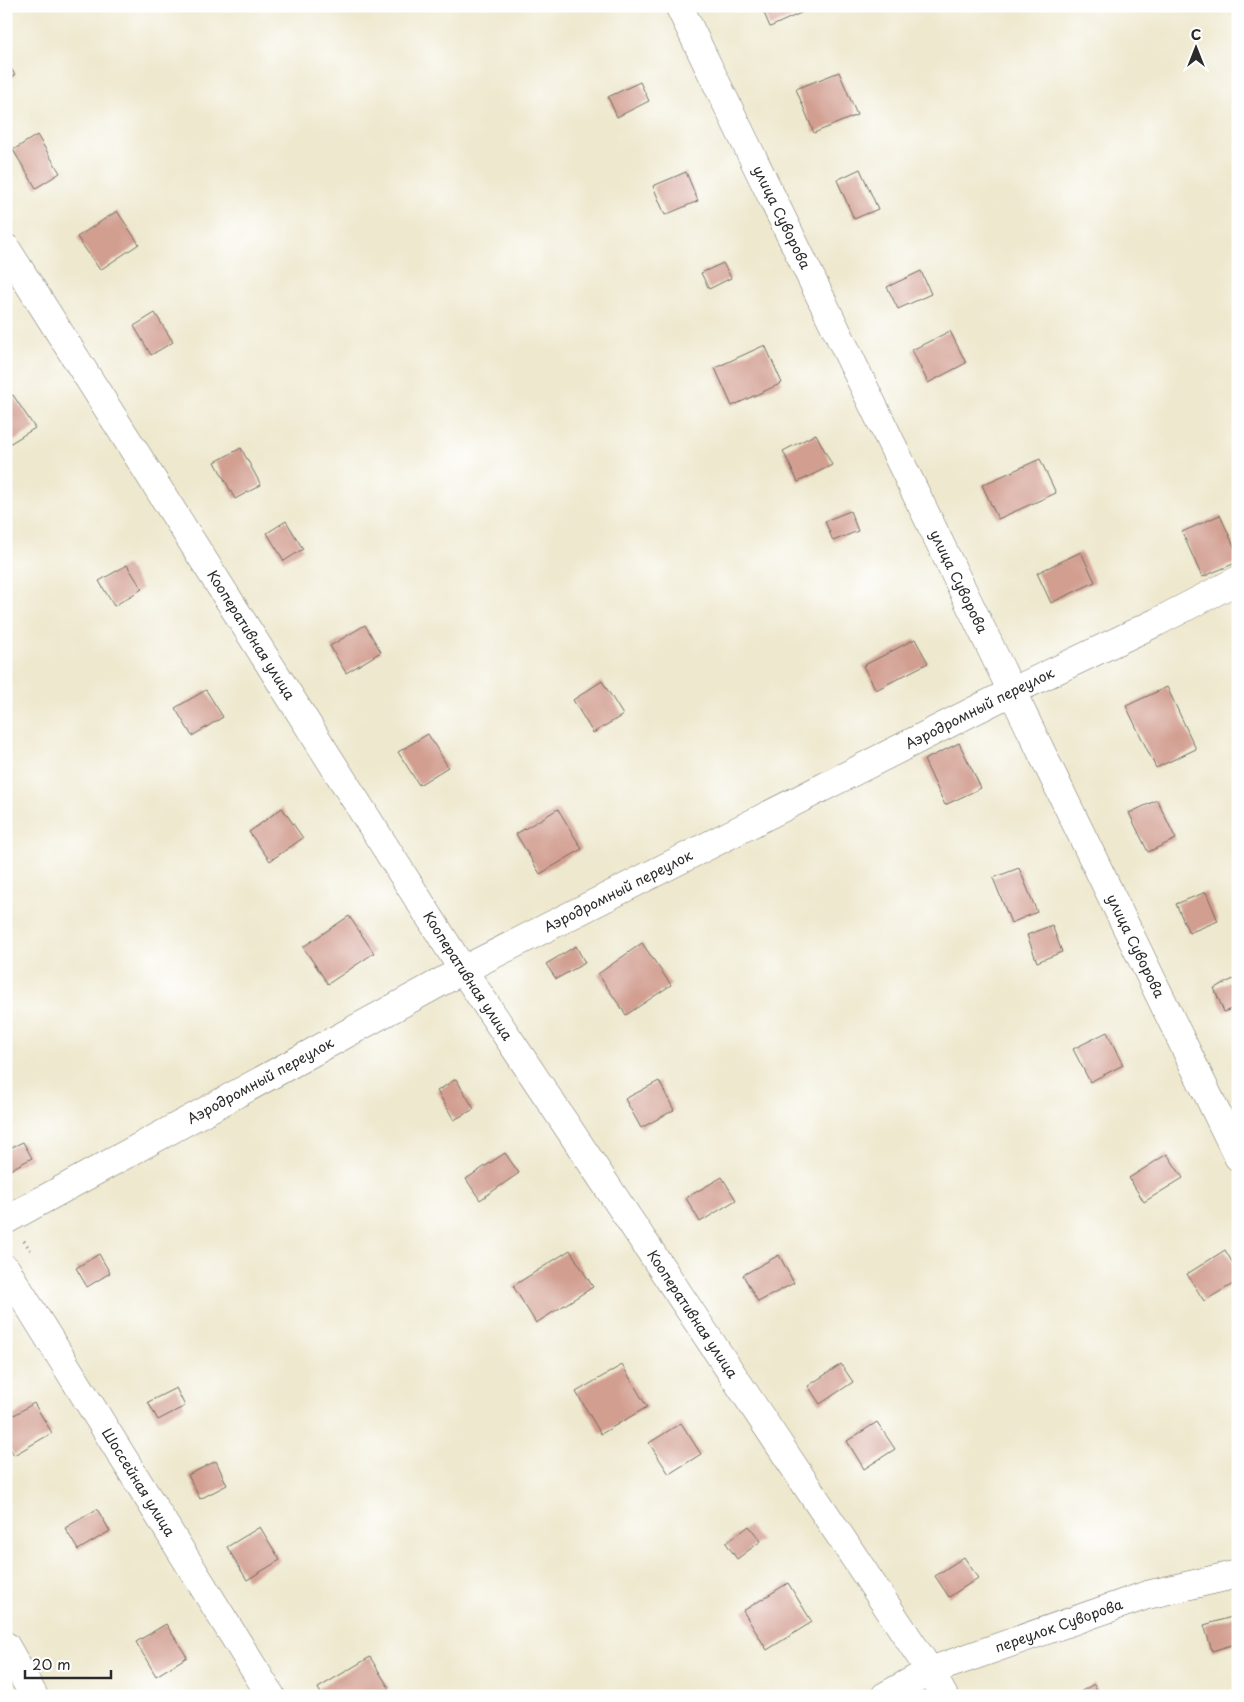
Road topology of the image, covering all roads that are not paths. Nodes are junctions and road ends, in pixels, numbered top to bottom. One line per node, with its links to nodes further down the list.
1 (679, 6): 4 (street, улица Суворова)
2 (6, 248): 5 (street, Кооперативная улица)
3 (1238, 580): 4 (street, Аэродромный переулок)
4 (1011, 692): 5 (street, Аэродромный переулок); 6 (street, улица Суворова)
5 (463, 970): 7 (street, Аэродромный переулок); 11 (street, Кооперативная улица)
6 (1238, 1157)
7 (6, 1220)
8 (6, 1270): 13 (street, Шоссейная улица)
9 (1238, 1574): 11 (street, переулок Суворова)
10 (6, 1646): 12 (street)
11 (930, 1671): 14 (street, переулок Суворова); 15 (street, Кооперативная улица)
12 (34, 1696)
13 (271, 1696)
14 (885, 1696)
15 (944, 1696)

